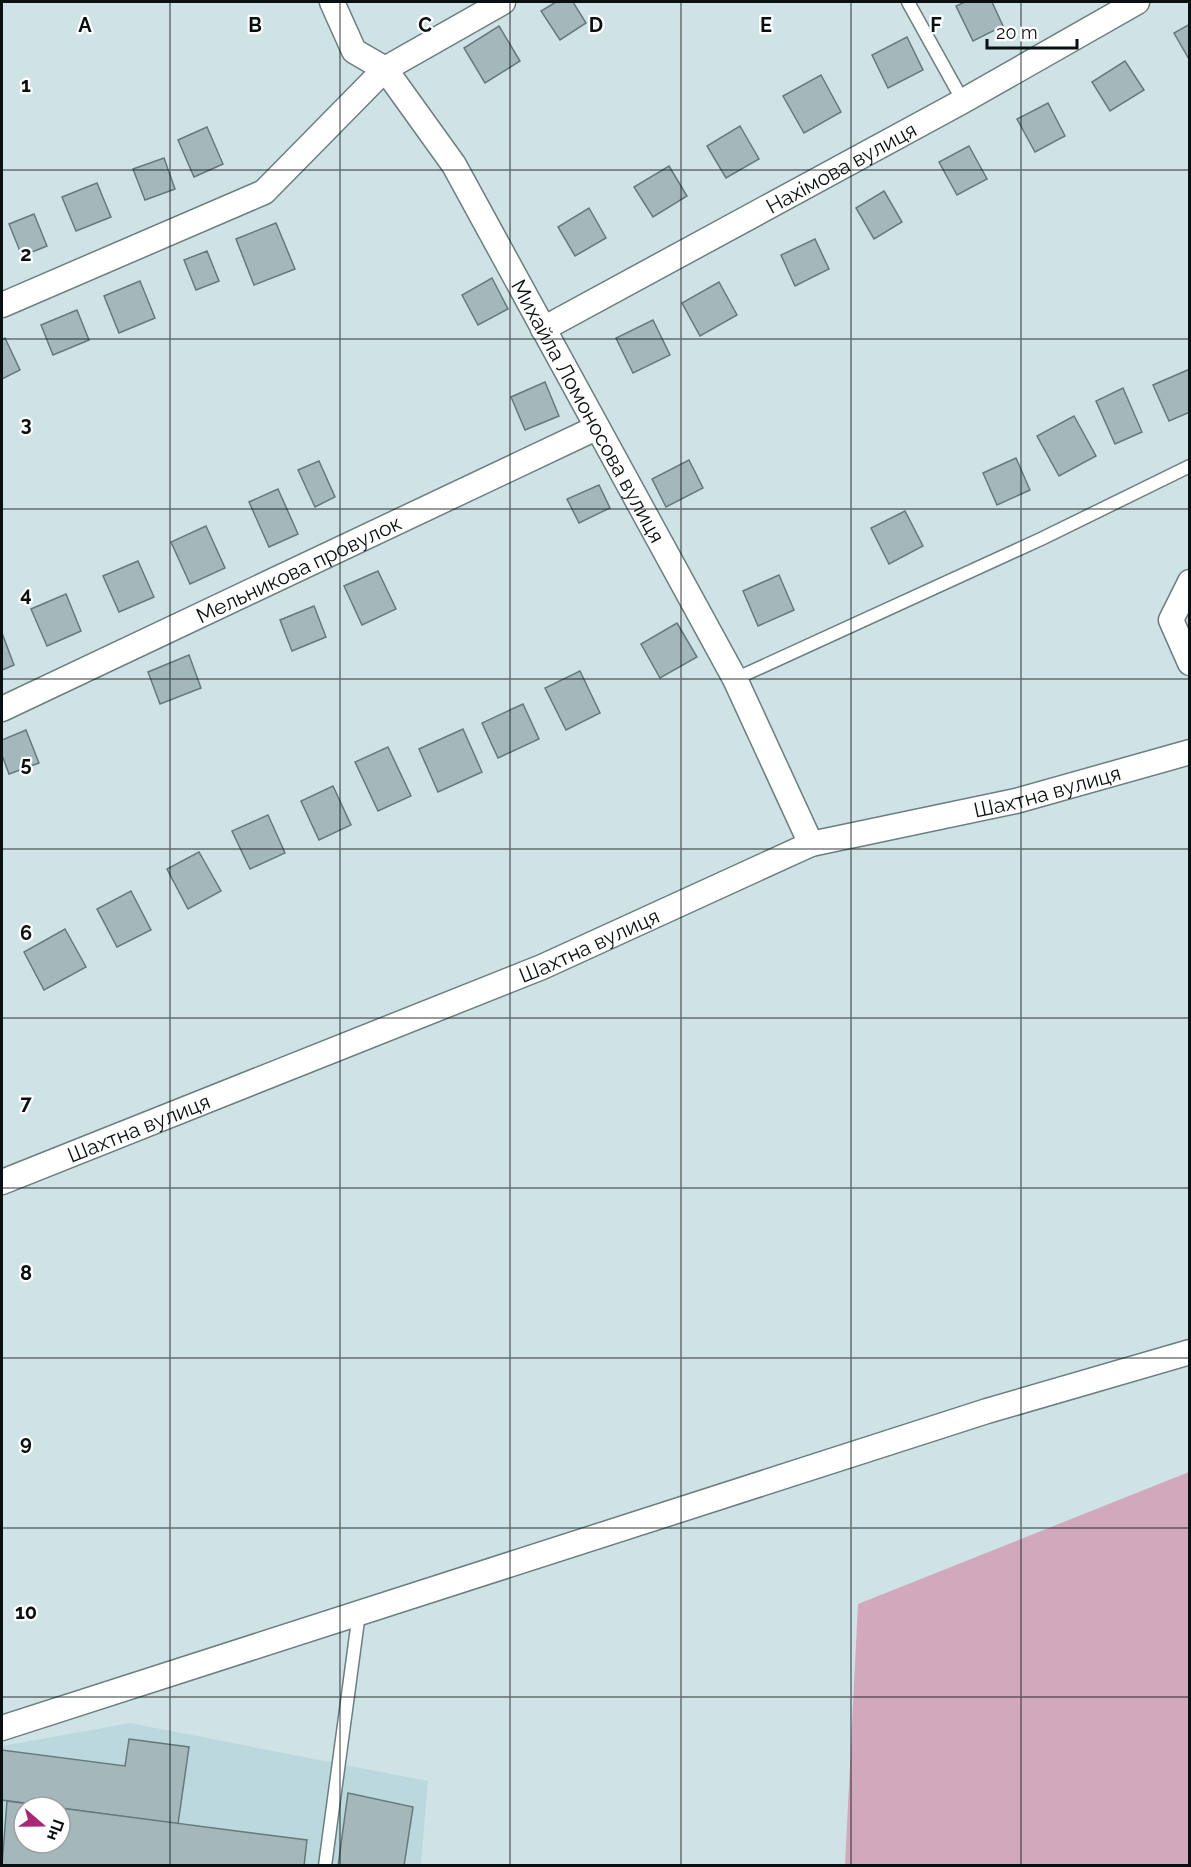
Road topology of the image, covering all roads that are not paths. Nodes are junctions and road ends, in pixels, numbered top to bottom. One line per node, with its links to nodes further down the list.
1 (332, 2): 5 (street, Михайла Ломоносова вулиця)
2 (503, 2): 5 (street)
3 (908, 2): 6 (lane)
4 (1137, 2): 6 (street, Нахімова вулиця)
5 (385, 69): 7 (street); 8 (street, Михайла Ломоносова вулиця)
6 (963, 101): 8 (street, Нахімова вулиця)
7 (2, 305)
8 (543, 329): 9 (street, Михайла Ломоносова вулиця)
9 (596, 428): 13 (street, Михайла Ломоносова вулиця); 14 (street, Мельникова провулок)
10 (1190, 466): 13 (lane)
11 (1190, 582): 12 (street)
12 (1190, 663)
13 (735, 679): 16 (street, Михайла Ломоносова вулиця)
14 (2, 709)
15 (1190, 752): 16 (street, Шахтна вулиця)
16 (811, 844): 17 (street, Шахтна вулиця)
17 (2, 1182)
18 (1190, 1352): 19 (street)
19 (359, 1613): 20 (street); 21 (lane)
20 (2, 1728)
21 (325, 1866)

